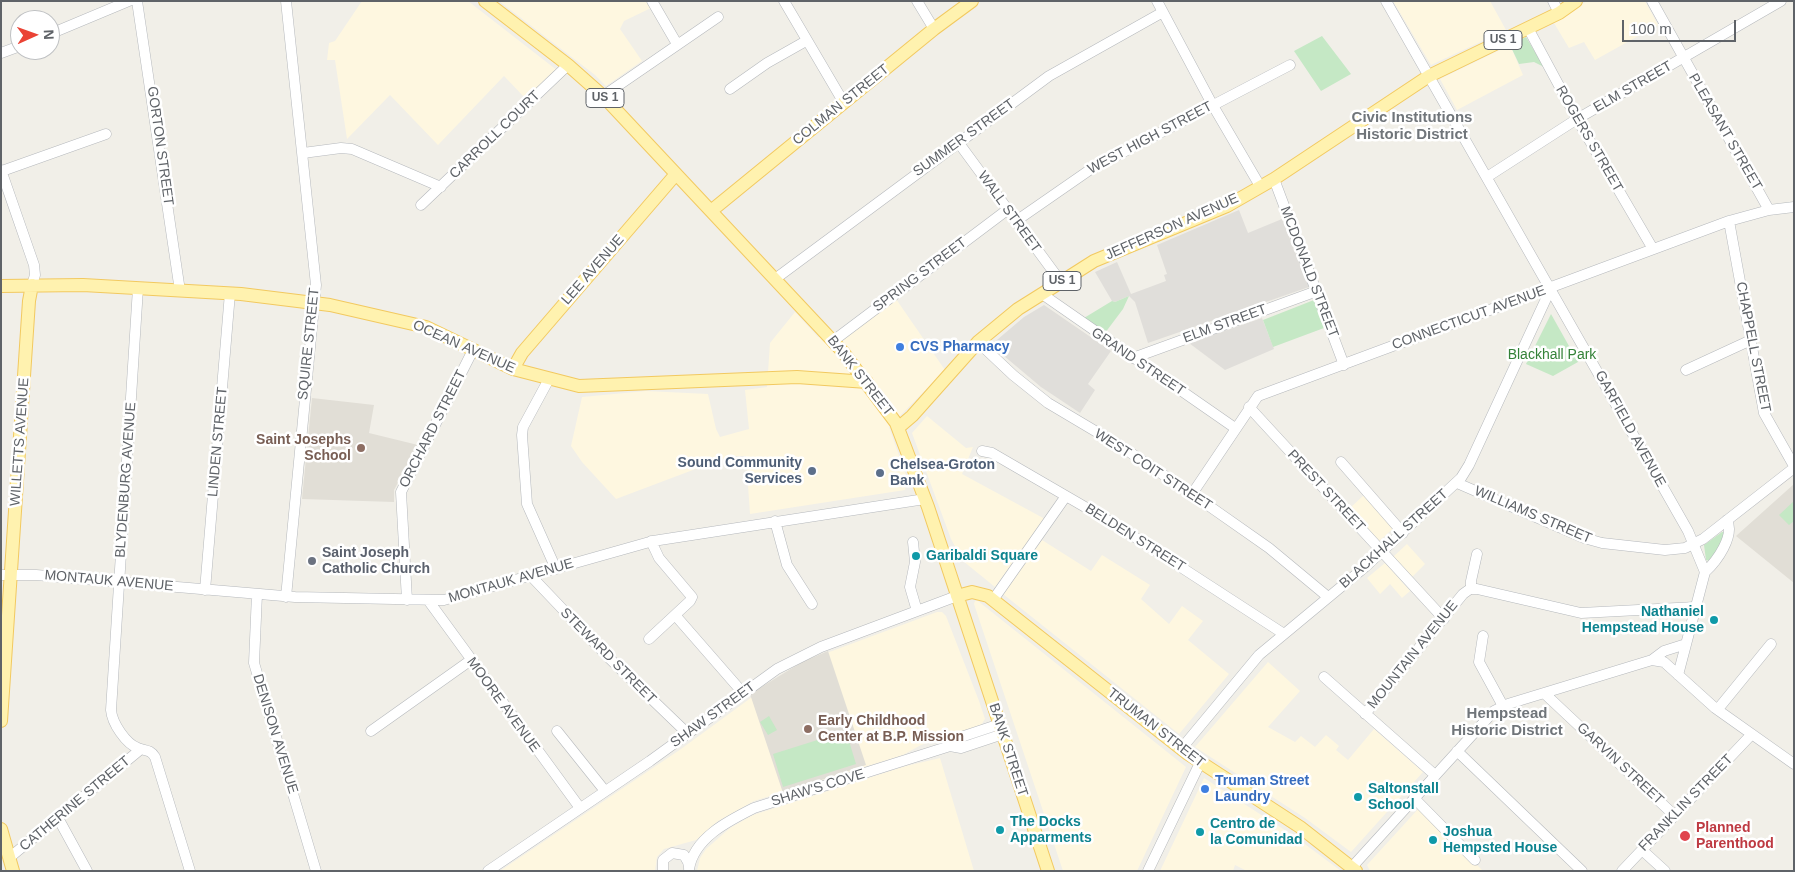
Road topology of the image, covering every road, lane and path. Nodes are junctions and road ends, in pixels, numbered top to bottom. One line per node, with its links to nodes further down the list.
1 (129, 1): 20 (street)
2 (137, 1): 55 (street, GORTON STREET)
3 (286, 1): 34 (street, SQUIRE STREET)
4 (485, 1): 24 (main road, BANK STREET / US 1)
5 (652, 1): 22 (street)
6 (784, 1): 21 (street)
7 (917, 1): 19 (street)
8 (972, 1): 19 (main road, COLMAN STREET)
9 (1157, 1): 15 (street)
10 (1386, 1): 26 (street, GARFIELD AVENUE)
11 (1553, 1): 16 (street)
12 (1576, 1): 16 (main road, JEFFERSON AVENUE / US 1)
13 (1652, 1): 23 (street, PLEASANT STREET)
14 (1781, 1): 23 (street, ELM STREET)
15 (1163, 12): 30 (street); 33 (street, SUMMER STREET)
16 (1560, 13): 18 (main road, JEFFERSON AVENUE / US 1)
17 (718, 17): 22 (street)
18 (1528, 28): 26 (main road, JEFFERSON AVENUE / US 1); 31 (street, ROGERS STREET)
19 (934, 29): 29 (main road, COLMAN STREET)
20 (60, 30)
21 (806, 41): 27 (street); 29 (street)
22 (677, 44): 28 (street)
23 (1682, 58): 31 (street, ELM STREET); 44 (street, PLEASANT STREET)
24 (568, 65): 28 (main road, BANK STREET / US 1); 40 (street, CARROLL COURT)
25 (1290, 65): 30 (street, WEST HIGH STREET)
26 (1429, 76): 37 (street, GARFIELD AVENUE); 38 (main road, JEFFERSON AVENUE / US 1)
27 (730, 89)
28 (602, 96): 36 (main road, BANK STREET / US 1)
29 (844, 103): 45 (main road, COLMAN STREET)
30 (1212, 104): 39 (street); 46 (street, WEST HIGH STREET)
31 (1577, 119): 37 (street, ELM STREET); 48 (street, ROGERS STREET)
32 (106, 134): 35 (street)
33 (958, 142): 43 (street, WALL STREET); 49 (street, SUMMER STREET)
34 (302, 153): 40 (street); 59 (street, SQUIRE STREET)
35 (2, 171): 51 (street, WILLETTS AVENUE)
36 (676, 174): 45 (main road, BANK STREET / US 1); 66 (main road, LEE AVENUE)
37 (1487, 177): 54 (street, GARFIELD AVENUE)
38 (1274, 179): 39 (main road, JEFFERSON AVENUE / US 1); 56 (street, MCDONALD STREET)
39 (1260, 186): 50 (main road, JEFFERSON AVENUE / US 1)
40 (441, 187): 41 (street, CARROLL COURT)
41 (421, 205)
42 (1794, 206): 44 (street, CONNECTICUT AVENUE)
43 (1007, 210): 46 (street, WALL STREET); 61 (street, SPRING STREET)
44 (1769, 210): 47 (street, CONNECTICUT AVENUE)
45 (711, 211): 49 (main road, BANK STREET / US 1)
46 (1016, 221): 50 (street, WALL STREET)
47 (1729, 221): 48 (street, CONNECTICUT AVENUE); 60 (street, CHAPPELL STREET)
48 (1653, 249): 54 (street, CONNECTICUT AVENUE)
49 (775, 280): 61 (main road, BANK STREET / US 1)
50 (1061, 282): 58 (main road, JEFFERSON AVENUE / US 1)
51 (32, 285): 52 (main road, OCEAN AVENUE); 53 (main road, OCEAN AVENUE); 90 (main road, WILLETTS AVENUE)
52 (1, 286)
53 (138, 288): 55 (main road, OCEAN AVENUE); 92 (street, BLYDENBURG AVENUE)
54 (1551, 288): 65 (street, CONNECTICUT AVENUE); 76 (street, BLACKHALL STREET); 85 (street, GARFIELD AVENUE)
55 (180, 290): 57 (main road, OCEAN AVENUE)
56 (1317, 291): 64 (street, ELM STREET); 65 (street, MCDONALD STREET)
57 (230, 293): 59 (main road, OCEAN AVENUE); 94 (street, LINDEN STREET)
58 (1042, 294): 62 (main road, JEFFERSON AVENUE / US 1); 64 (street, GRAND STREET)
59 (315, 303): 63 (main road, OCEAN AVENUE); 96 (street, SQUIRE STREET)
60 (1751, 340): 67 (street); 75 (street, CHAPPELL STREET)
61 (833, 341): 69 (main road, BANK STREET / US 1)
62 (978, 342): 71 (main road, JEFFERSON AVENUE / US 1); 77 (street, WEST COIT STREET)
63 (473, 350): 66 (main road, OCEAN AVENUE); 99 (street, ORCHARD STREET)
64 (1133, 358): 72 (street, GRAND STREET)
65 (1344, 365): 70 (street, CONNECTICUT AVENUE)
66 (513, 369): 68 (main road, OCEAN AVENUE)
67 (1686, 370)
68 (549, 379): 69 (main road, OCEAN AVENUE); 88 (street)
69 (867, 382): 71 (main road, BANK STREET / US 1)
70 (1249, 407): 72 (street, CONNECTICUT AVENUE); 86 (street, PREST STREET)
71 (898, 428): 79 (main road, BANK STREET)
72 (1235, 428): 77 (street, CONNECTICUT AVENUE)
73 (982, 451): 78 (street, BELDEN STREET)
74 (1341, 462): 82 (street)
75 (1794, 467): 80 (street, WILLIAMS STREET)
76 (1457, 483): 82 (street, BLACKHALL STREET); 85 (street, WILLIAMS STREET)
77 (1192, 494): 98 (street, WEST COIT STREET)
78 (1066, 496): 101 (street); 107 (street, BELDEN STREET)
79 (925, 499): 81 (street, MONTAUK AVENUE); 97 (main road, BANK STREET)
80 (1727, 520): 85 (street, WILLIAMS STREET); 89 (street)
81 (775, 521): 83 (street, MONTAUK AVENUE); 102 (street)
82 (1403, 533): 86 (street, BLACKHALL STREET)
83 (651, 541): 88 (street, MONTAUK AVENUE); 105 (street)
84 (913, 542): 104 (street)
85 (1694, 544): 89 (street, GARFIELD AVENUE)
86 (1382, 551): 98 (street, BLACKHALL STREET); 106 (street, PREST STREET)
87 (1477, 554): 93 (street)
88 (556, 569): 91 (street, MONTAUK AVENUE)
89 (1705, 572): 103 (street)
90 (6, 575): 92 (street, MONTAUK AVENUE); 121 (main road, WILLETTS AVENUE)
91 (531, 576): 100 (street, MONTAUK AVENUE); 125 (street, STEWARD STREET)
92 (119, 582): 94 (street, MONTAUK AVENUE); 127 (street, BLYDENBURG AVENUE)
93 (1472, 589): 103 (street); 106 (street, MOUNTAIN AVENUE)
94 (205, 590): 95 (street, MONTAUK AVENUE)
95 (257, 594): 96 (street, MONTAUK AVENUE); 149 (street, DENISON AVENUE)
96 (286, 596): 99 (street, MONTAUK AVENUE)
97 (957, 596): 101 (main road, TRUMAN STREET); 104 (street, SHAW STREET); 122 (main road, BANK STREET)
98 (1328, 597): 107 (street, BLACKHALL STREET)
99 (407, 600): 100 (street, MONTAUK AVENUE)
100 (428, 600): 112 (street, MOORE AVENUE)
101 (993, 600): 128 (main road, TRUMAN STREET)
102 (812, 604)
103 (1696, 607): 110 (street)
104 (917, 611): 116 (street, SHAW STREET)
105 (675, 615): 109 (street); 116 (street)
106 (1444, 619): 120 (street, MOUNTAIN AVENUE)
107 (1284, 634): 128 (street, BLACKHALL STREET)
108 (1483, 636): 118 (street)
109 (649, 639)
110 (1686, 644): 113 (street); 114 (street)
111 (1771, 644): 119 (street)
112 (471, 660): 123 (street); 135 (street, MOORE AVENUE)
113 (1652, 660): 114 (street); 117 (street)
114 (1678, 675): 119 (street)
115 (1324, 677): 120 (street)
116 (743, 693): 125 (street, SHAW STREET)
117 (1544, 693): 118 (street); 136 (street, GARVIN STREET)
118 (1503, 706): 129 (street)
119 (1718, 709): 126 (street)
120 (1365, 714): 132 (street)
121 (1, 721)
122 (1001, 729): 139 (street, SHAW'S COVE); 151 (main road, BANK STREET)
123 (371, 731)
124 (558, 731): 133 (street)
125 (688, 734): 133 (street, SHAW STREET)
126 (1751, 734): 130 (street); 136 (street, FRANKLIN STREET)
127 (141, 749): 137 (street, CATHERINE STREET); 148 (street, BLYDENBURG AVENUE)
128 (1181, 749): 131 (main road, TRUMAN STREET)
129 (1457, 751): 132 (street); 153 (street)
130 (1792, 758)
131 (1200, 763): 144 (main road, TRUMAN STREET); 152 (street)
132 (1435, 775): 134 (street)
133 (605, 791): 135 (street, SHAW STREET)
134 (1414, 798): 142 (street); 144 (street)
135 (580, 808): 150 (street, SHAW STREET)
136 (1674, 815): 140 (street, FRANKLIN STREET)
137 (58, 818): 143 (street, CATHERINE STREET); 147 (street)
138 (1, 829): 143 (main road)
139 (695, 849): 141 (street, SHAW'S COVE); 146 (street)
140 (1642, 850): 154 (street, FRANKLIN STREET); 155 (street)
141 (676, 853): 145 (street); 146 (street)
142 (1475, 860)
143 (11, 865)
144 (1354, 869)
145 (662, 870)
146 (688, 870)
147 (87, 871)
148 (190, 871)
149 (316, 871)
150 (488, 871)
151 (1048, 871)
152 (1148, 871)
153 (1582, 871)
154 (1622, 871)
155 (1665, 871)

